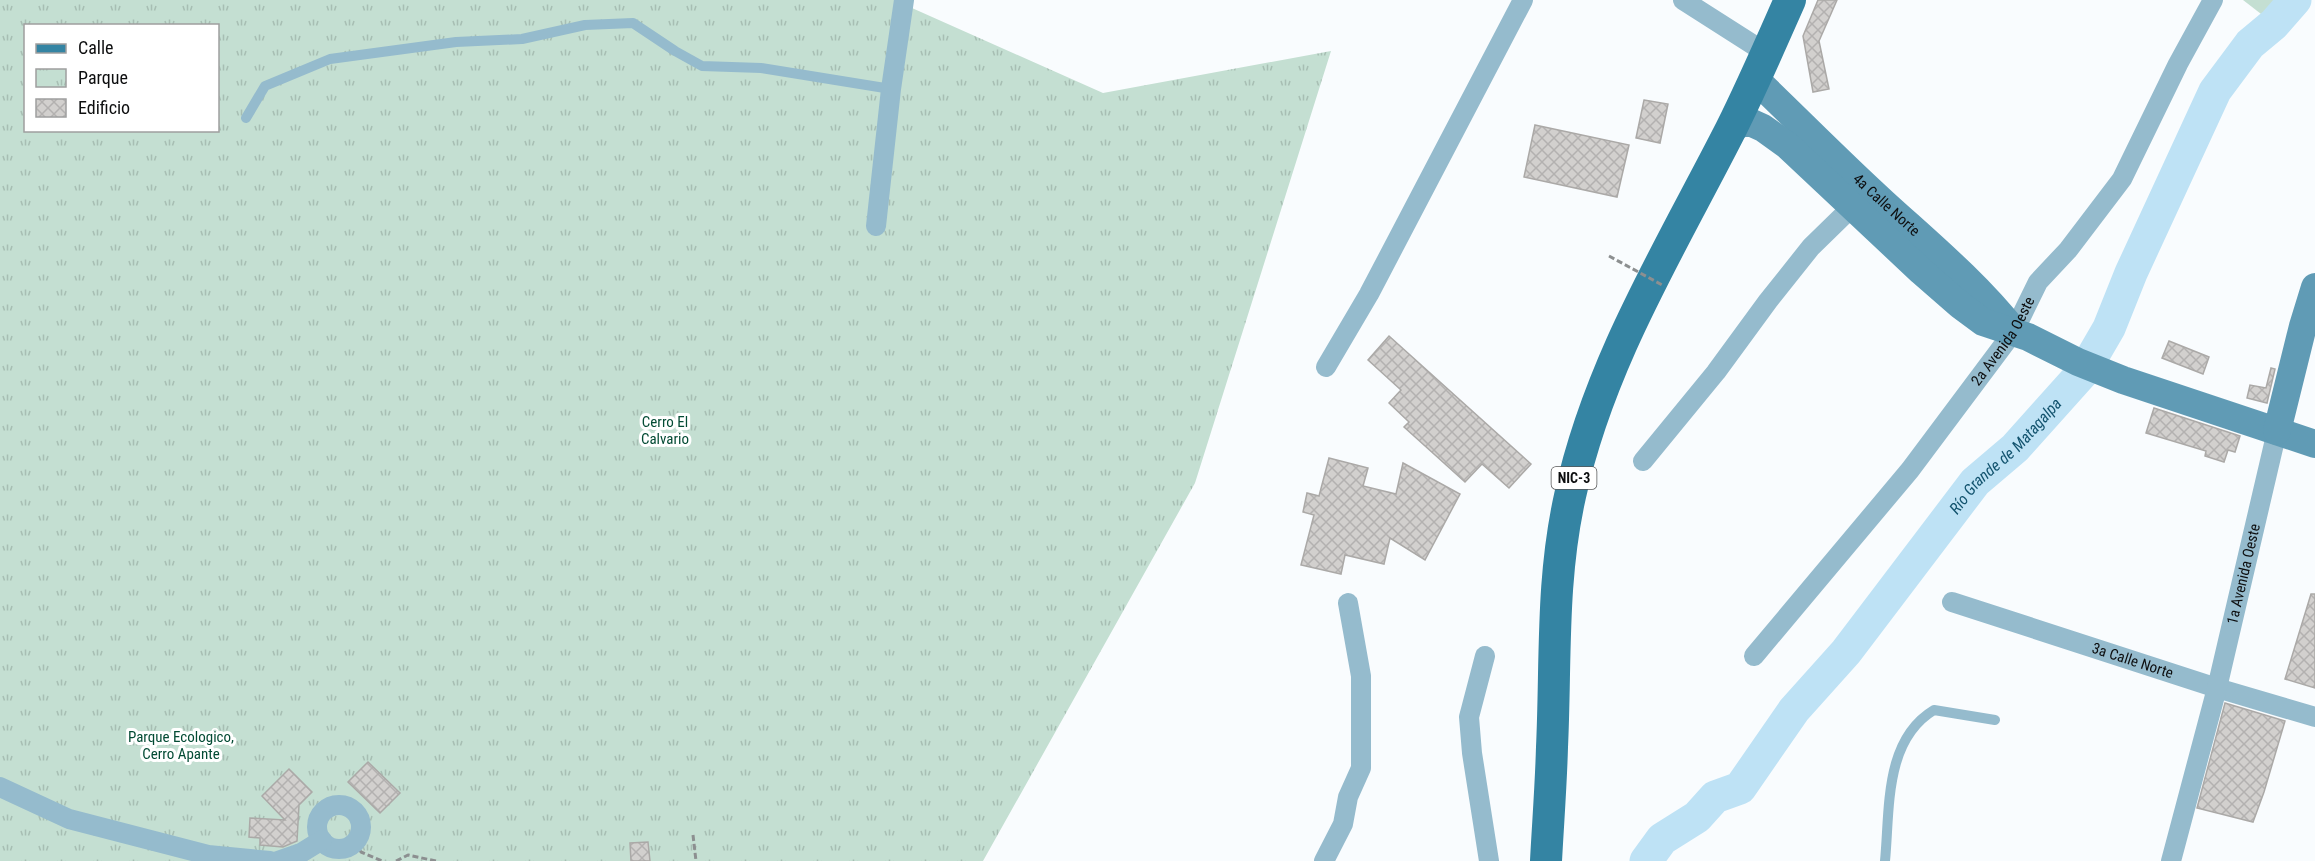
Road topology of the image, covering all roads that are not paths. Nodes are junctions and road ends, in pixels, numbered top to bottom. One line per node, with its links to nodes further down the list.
1 (904, 0): 7 (street)
2 (1523, 0): 14 (street)
3 (1683, 0): 6 (street)
4 (1790, 0): 6 (main road, NIC-3)
5 (2213, 0): 13 (street, 2a Avenida Oeste)
6 (1761, 66): 9 (main road, NIC-3); 10 (street, 4a Calle Norte)
7 (891, 89): 8 (lane); 11 (street)
8 (246, 118)
9 (1731, 129): 10 (street, 4a Calle Norte); 31 (main road, NIC-3)
10 (1858, 196): 13 (street, 4a Calle Norte); 17 (street)
11 (876, 226)
12 (2315, 287): 15 (street, 1a Avenida Oeste)
13 (2021, 334): 15 (street, 4a Calle Norte); 21 (street, 2a Avenida Oeste)
14 (1326, 367)
15 (2277, 431): 16 (street, 4a Calle Norte); 22 (street, 1a Avenida Oeste)
16 (2315, 444)
17 (1643, 461)
18 (1952, 602): 22 (street, 3a Calle Norte)
19 (1348, 603): 29 (street)
20 (1485, 656): 30 (street)
21 (1754, 656)
22 (2217, 688): 23 (street, 3a Calle Norte); 33 (street, 1a Avenida Oeste)
23 (2315, 717)
24 (1995, 720): 32 (lane)
25 (0, 787): 27 (street)
26 (322, 840): 26 (street); 28 (street)
27 (270, 861)
28 (278, 861)
29 (1324, 861)
30 (1489, 861)
31 (1546, 861)
32 (1885, 861)
33 (2171, 861)

